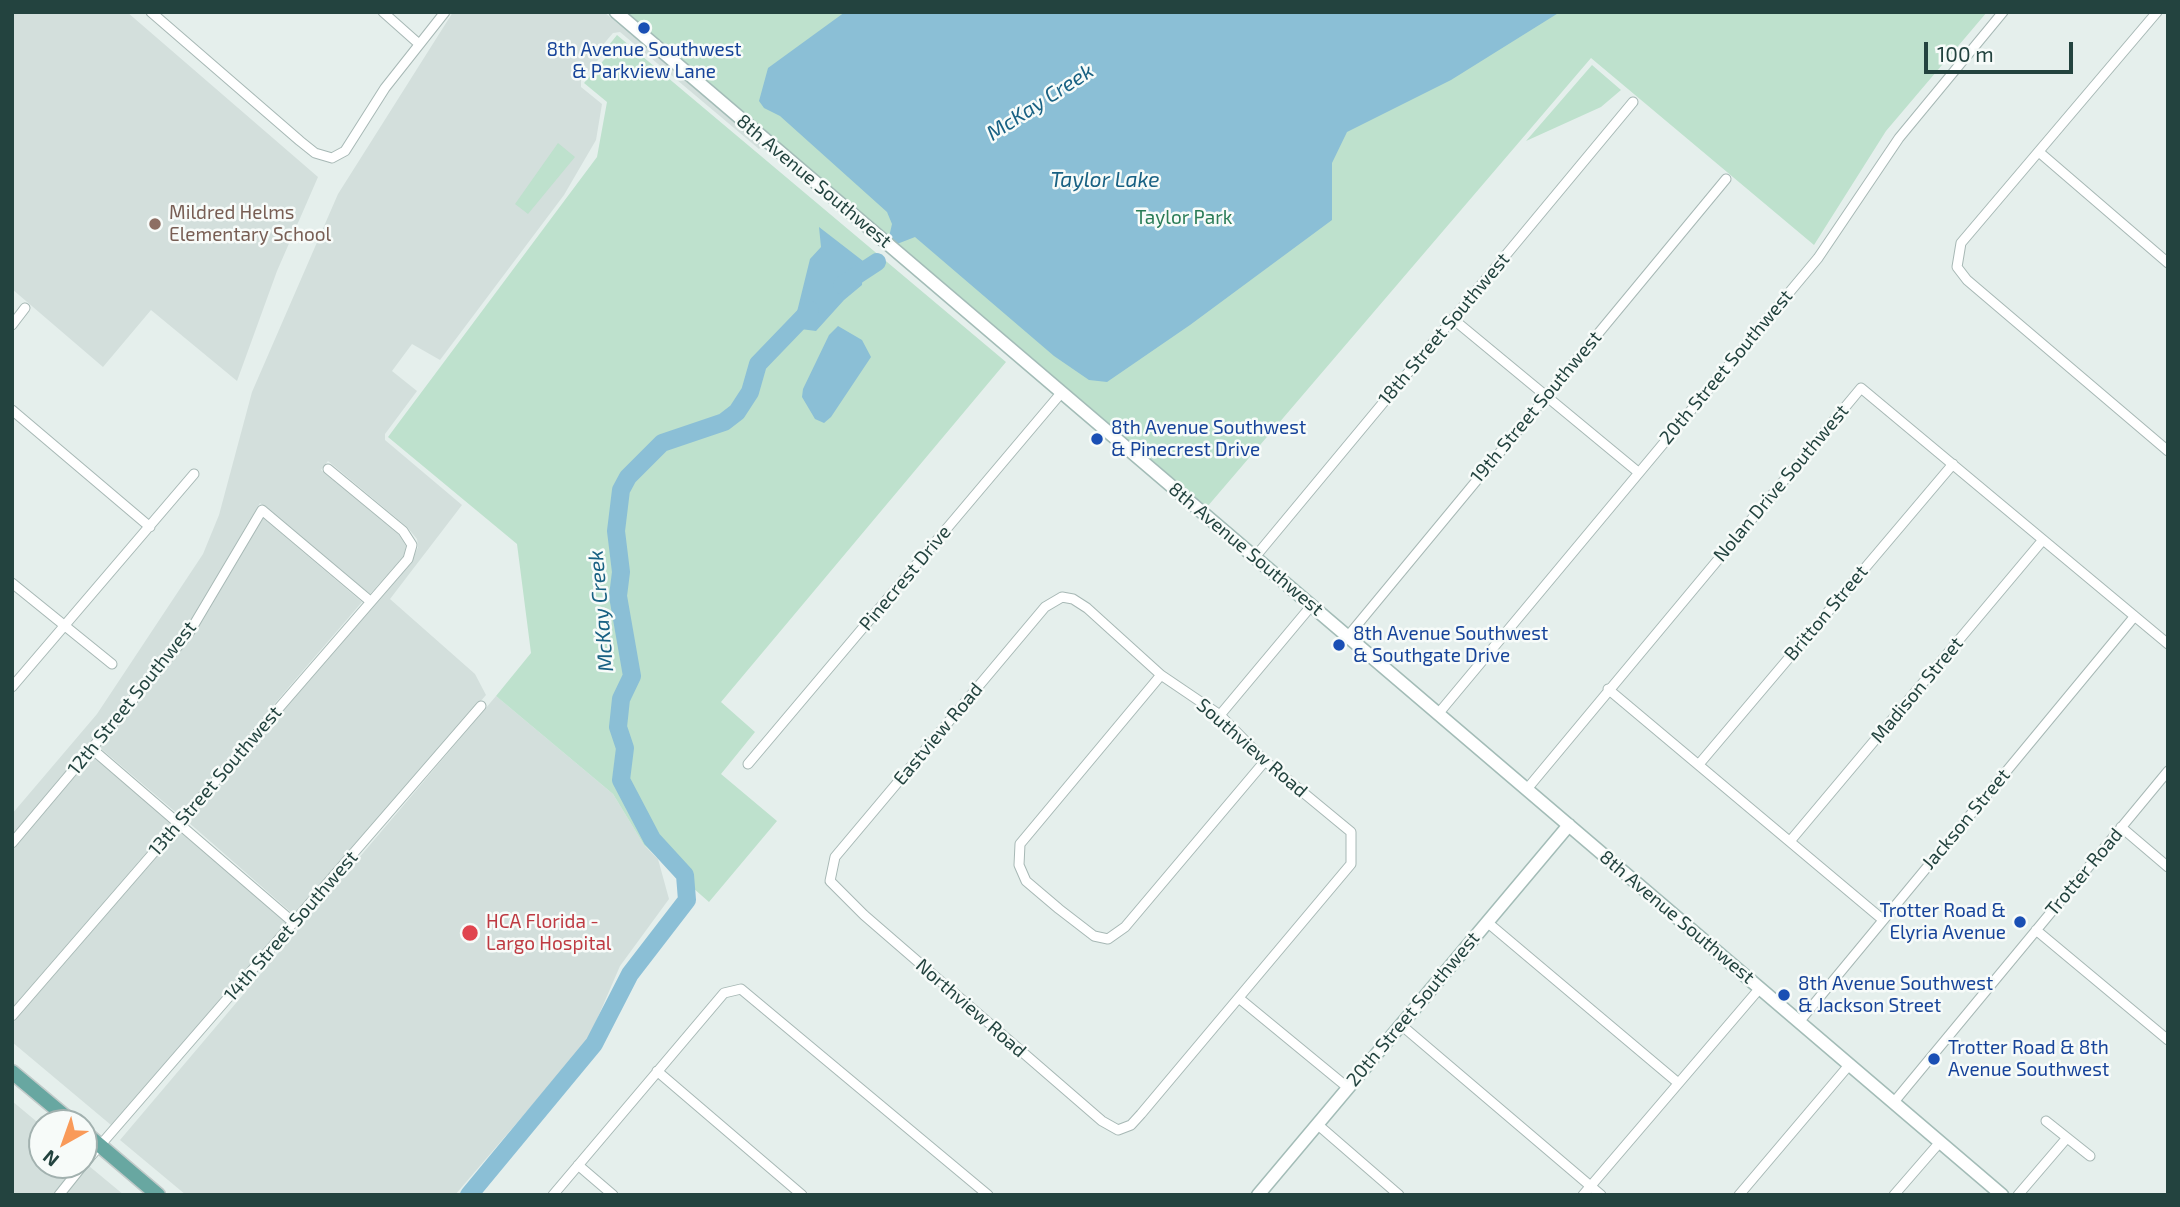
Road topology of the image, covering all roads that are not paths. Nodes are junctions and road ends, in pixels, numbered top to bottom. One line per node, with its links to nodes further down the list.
1 (151, 12): 7 (street)
2 (383, 12): 7 (street)
3 (445, 12): 7 (street)
4 (616, 12): 15 (street, 8th Avenue Southwest)
5 (2003, 12): 21 (street, 20th Street Southwest)
6 (2157, 12): 9 (street)
7 (419, 44)
8 (1633, 102): 13 (street, 18th Street Southwest)
9 (2039, 152): 11 (street); 18 (street)
10 (1726, 179): 16 (street, 19th Street Southwest)
11 (2168, 263)
12 (25, 308): 14 (street)
13 (1453, 319): 16 (street); 25 (street, 18th Street Southwest)
14 (12, 324)
15 (1062, 392): 25 (street, 8th Avenue Southwest); 44 (street, Pinecrest Drive)
16 (1546, 394): 21 (street); 32 (street, 19th Street Southwest)
17 (12, 410): 23 (street)
18 (2168, 451)
19 (1953, 464): 24 (street, Nolan Drive Southwest); 37 (street, Nolan Drive Southwest); 43 (street, Britton Street)
20 (328, 469): 28 (street, 13th Street Southwest)
21 (1638, 472): 39 (street, 20th Street Southwest)
22 (194, 474): 23 (street)
23 (150, 527): 31 (street)
24 (2042, 541): 30 (street, Nolan Drive Southwest); 50 (street, Madison Street)
25 (1255, 557): 29 (street, 8th Avenue Southwest)
26 (12, 583): 31 (street)
27 (1062, 597): 35 (street, Southview Road); 53 (street, Eastview Road)
28 (369, 601): 41 (street, 12th Street Southwest); 47 (street, 13th Street Southwest)
29 (1312, 605): 32 (street, 8th Avenue Southwest); 40 (street)
30 (2134, 617): 33 (street, Nolan Drive Southwest); 54 (street, Jackson Street)
31 (63, 626): 34 (street); 36 (street)
32 (1348, 636): 39 (street, 8th Avenue Southwest)
33 (2168, 644)
34 (112, 664)
35 (1161, 675): 40 (street, Southview Road); 42 (street)
36 (12, 687)
37 (1608, 689): 43 (street); 46 (street, Nolan Drive Southwest)
38 (481, 706): 55 (street, 14th Street Southwest)
39 (1438, 713): 46 (street, 8th Avenue Southwest)
40 (1220, 715): 42 (street, Southview Road)
41 (91, 748): 47 (street); 51 (street, 12th Street Southwest)
42 (1265, 761): 59 (street, Southview Road)
43 (1700, 763): 50 (street)
44 (748, 764)
45 (2168, 771): 49 (street, Trotter Road)
46 (1527, 789): 48 (street, 8th Avenue Southwest)
47 (180, 822): 55 (street); 60 (street, 13th Street Southwest)
48 (1569, 825): 56 (street, 20th Street Southwest); 58 (street, 8th Avenue Southwest)
49 (2121, 827): 52 (street); 57 (street, Trotter Road)
50 (1791, 840): 54 (street)
51 (12, 843)
52 (2168, 867)
53 (830, 881): 59 (street, Northview Road)
54 (1882, 919): 61 (street, Jackson Street)
55 (295, 922): 75 (street, 14th Street Southwest)
56 (1488, 922): 62 (street, 20th Street Southwest); 67 (street)
57 (2036, 930): 63 (street); 69 (street, Trotter Road)
58 (1760, 988): 61 (street, 8th Avenue Southwest); 67 (street)
59 (1240, 999): 68 (street)
60 (12, 1016)
61 (1799, 1021): 64 (street, 8th Avenue Southwest)
62 (1400, 1024): 68 (street, 20th Street Southwest); 80 (street)
63 (2168, 1040)
64 (1850, 1064): 69 (street, 8th Avenue Southwest); 91 (street)
65 (657, 1071): 78 (street); 85 (street); 86 (street)
66 (12, 1072): 70 (main road)
67 (1677, 1082): 80 (street)
68 (1347, 1087): 72 (street, 20th Street Southwest)
69 (1894, 1102): 74 (street, 8th Avenue Southwest)
70 (56, 1109)
71 (2046, 1121): 73 (street)
72 (1317, 1124): 87 (street, 20th Street Southwest); 88 (street)
73 (2066, 1139): 77 (street); 94 (street)
74 (1940, 1142): 92 (street); 93 (street, 8th Avenue Southwest)
75 (100, 1146): 76 (street, 14th Street Southwest); 82 (main road)
76 (98, 1148)
77 (2090, 1156)
78 (578, 1165): 83 (street); 84 (street)
79 (72, 1179): 81 (street, 14th Street Southwest)
80 (1590, 1185): 89 (street); 90 (street)
81 (59, 1195)
82 (158, 1195)
83 (553, 1195)
84 (613, 1195)
85 (802, 1195)
86 (988, 1195)
87 (1258, 1195)
88 (1399, 1195)
89 (1583, 1195)
90 (1601, 1195)
91 (1739, 1195)
92 (1894, 1195)
93 (2002, 1195)
94 (2018, 1195)

